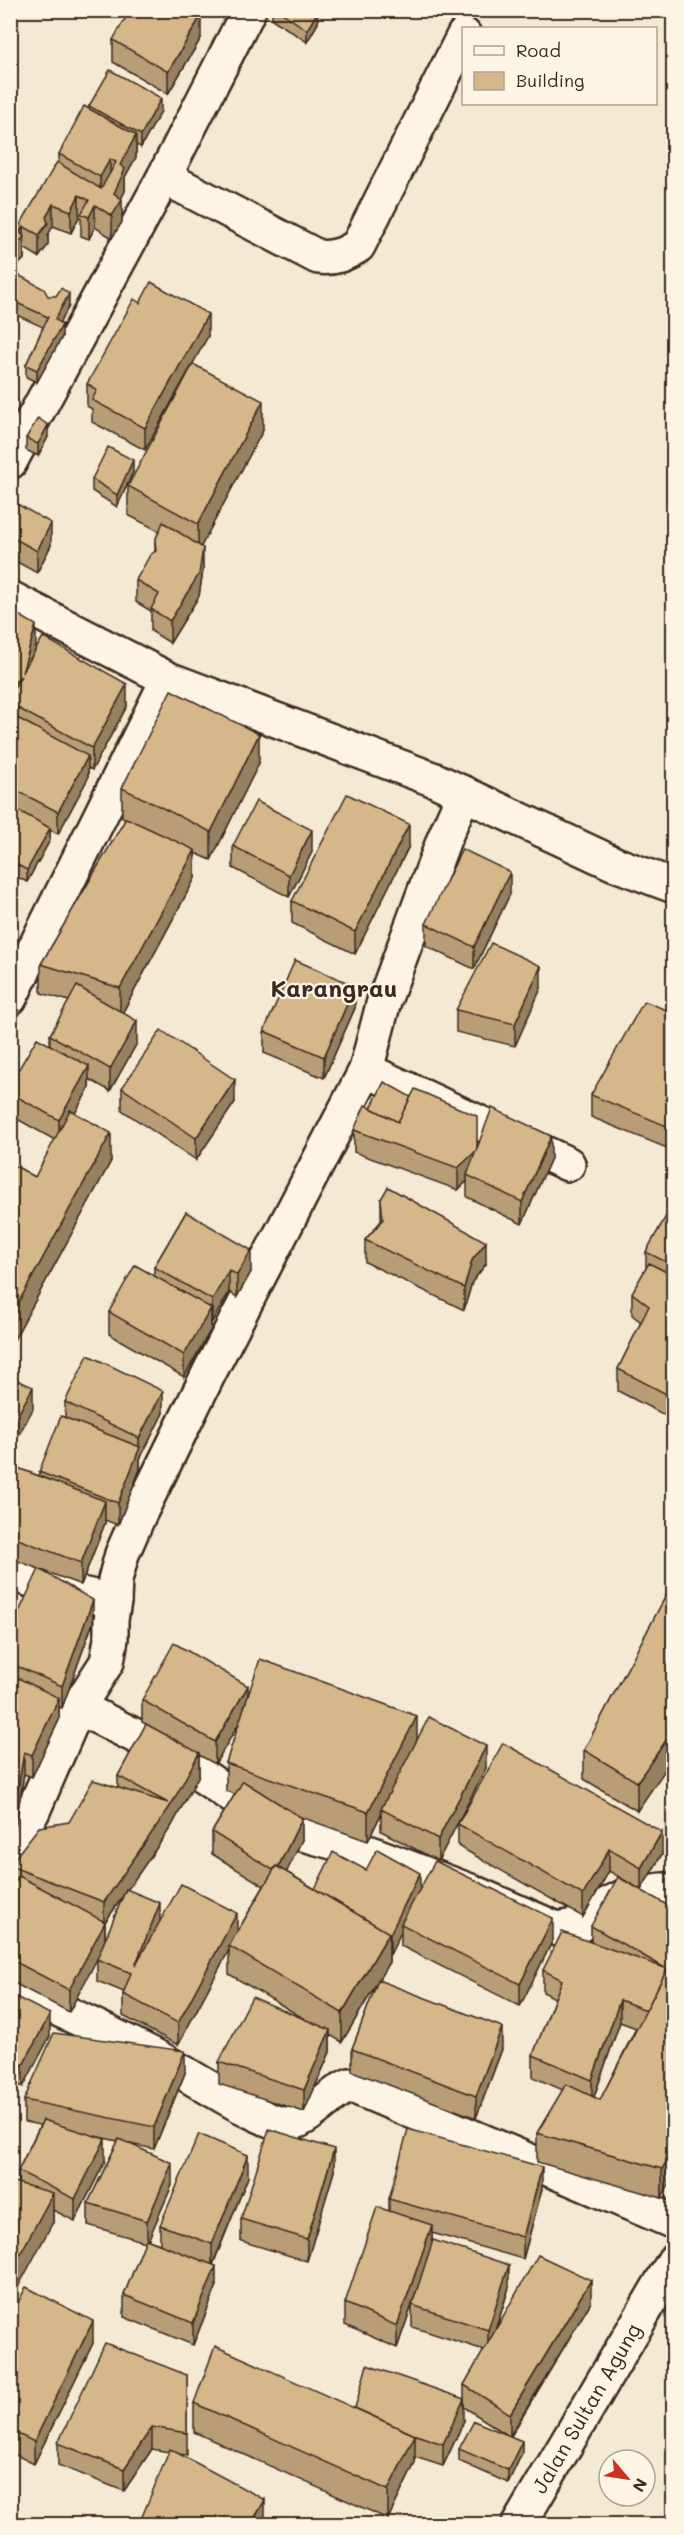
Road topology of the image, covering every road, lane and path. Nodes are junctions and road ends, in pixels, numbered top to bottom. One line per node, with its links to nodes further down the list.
1 (249, 10): 5 (street)
2 (476, 10): 3 (street)
3 (468, 27)
4 (462, 39): 5 (street)
5 (164, 177): 6 (street)
6 (10, 462)
7 (10, 598): 8 (street)
8 (168, 679): 9 (street); 11 (street)
9 (464, 793): 10 (street); 12 (street)
10 (674, 886)
11 (10, 998)
12 (366, 1070): 13 (street); 15 (street)
13 (568, 1164)
14 (10, 1573): 15 (street)
15 (114, 1601): 16 (street)
16 (78, 1707): 17 (street); 18 (street)
17 (10, 1852)
18 (674, 1891)
19 (10, 1986): 20 (street)
20 (674, 2222)
21 (674, 2261): 22 (street, Jalan Sultan Agung)
22 (519, 2524)

